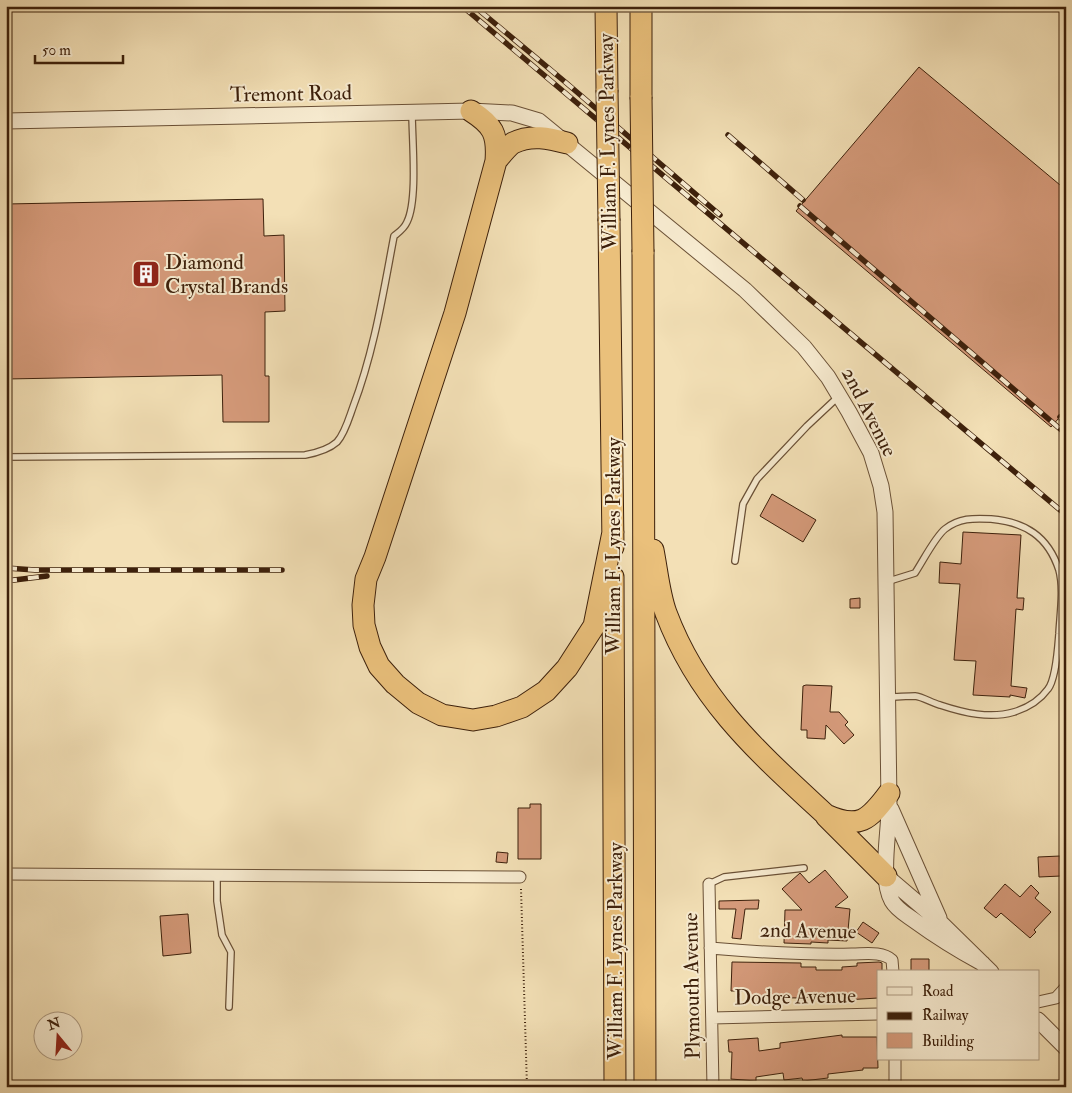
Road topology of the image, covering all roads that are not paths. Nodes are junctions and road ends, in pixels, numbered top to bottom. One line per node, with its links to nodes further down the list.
1 (606, 6): 11 (highway, William F. Lynes Parkway, bridge)
2 (641, 6): 10 (highway, William F. Lynes Parkway, bridge)
3 (471, 111): 4 (street, Tremont Road); 6 (street, Tremont Road); 7 (highway)
4 (412, 112): 5 (street, Tremont Road); 9 (lane)
5 (6, 121)
6 (567, 143): 7 (highway); 8 (street, 2nd Avenue)
7 (496, 161): 11 (highway)
8 (840, 396): 12 (lane); 13 (street, 2nd Avenue)
9 (6, 457)
10 (644, 512): 16 (highway); 36 (highway, William F. Lynes Parkway)
11 (613, 532): 35 (highway, William F. Lynes Parkway)
12 (736, 561)
13 (886, 582): 14 (street, 2nd Avenue); 14 (lane)
14 (886, 697): 15 (street, 2nd Avenue)
15 (889, 799): 16 (highway); 20 (street, 2nd Avenue); 23 (street)
16 (826, 815): 20 (highway)
17 (804, 868): 22 (lane)
18 (6, 874): 19 (street)
19 (217, 876): 21 (street); 29 (lane)
20 (886, 876): 23 (street); 25 (street)
21 (520, 877)
22 (709, 884): 24 (street, Plymouth Avenue)
23 (940, 922): 25 (street)
24 (710, 948): 26 (street, 2nd Avenue); 31 (street, Plymouth Avenue)
25 (986, 967)
26 (893, 970)
27 (1066, 987): 28 (street)
28 (1040, 1002)
29 (229, 1007)
30 (877, 1014): 31 (street, Dodge Avenue)
31 (712, 1018): 37 (street, Plymouth Avenue)
32 (1040, 1022): 33 (street)
33 (1066, 1048)
34 (895, 1060): 38 (street)
35 (615, 1087)
36 (645, 1087)
37 (713, 1087)
38 (895, 1087)

